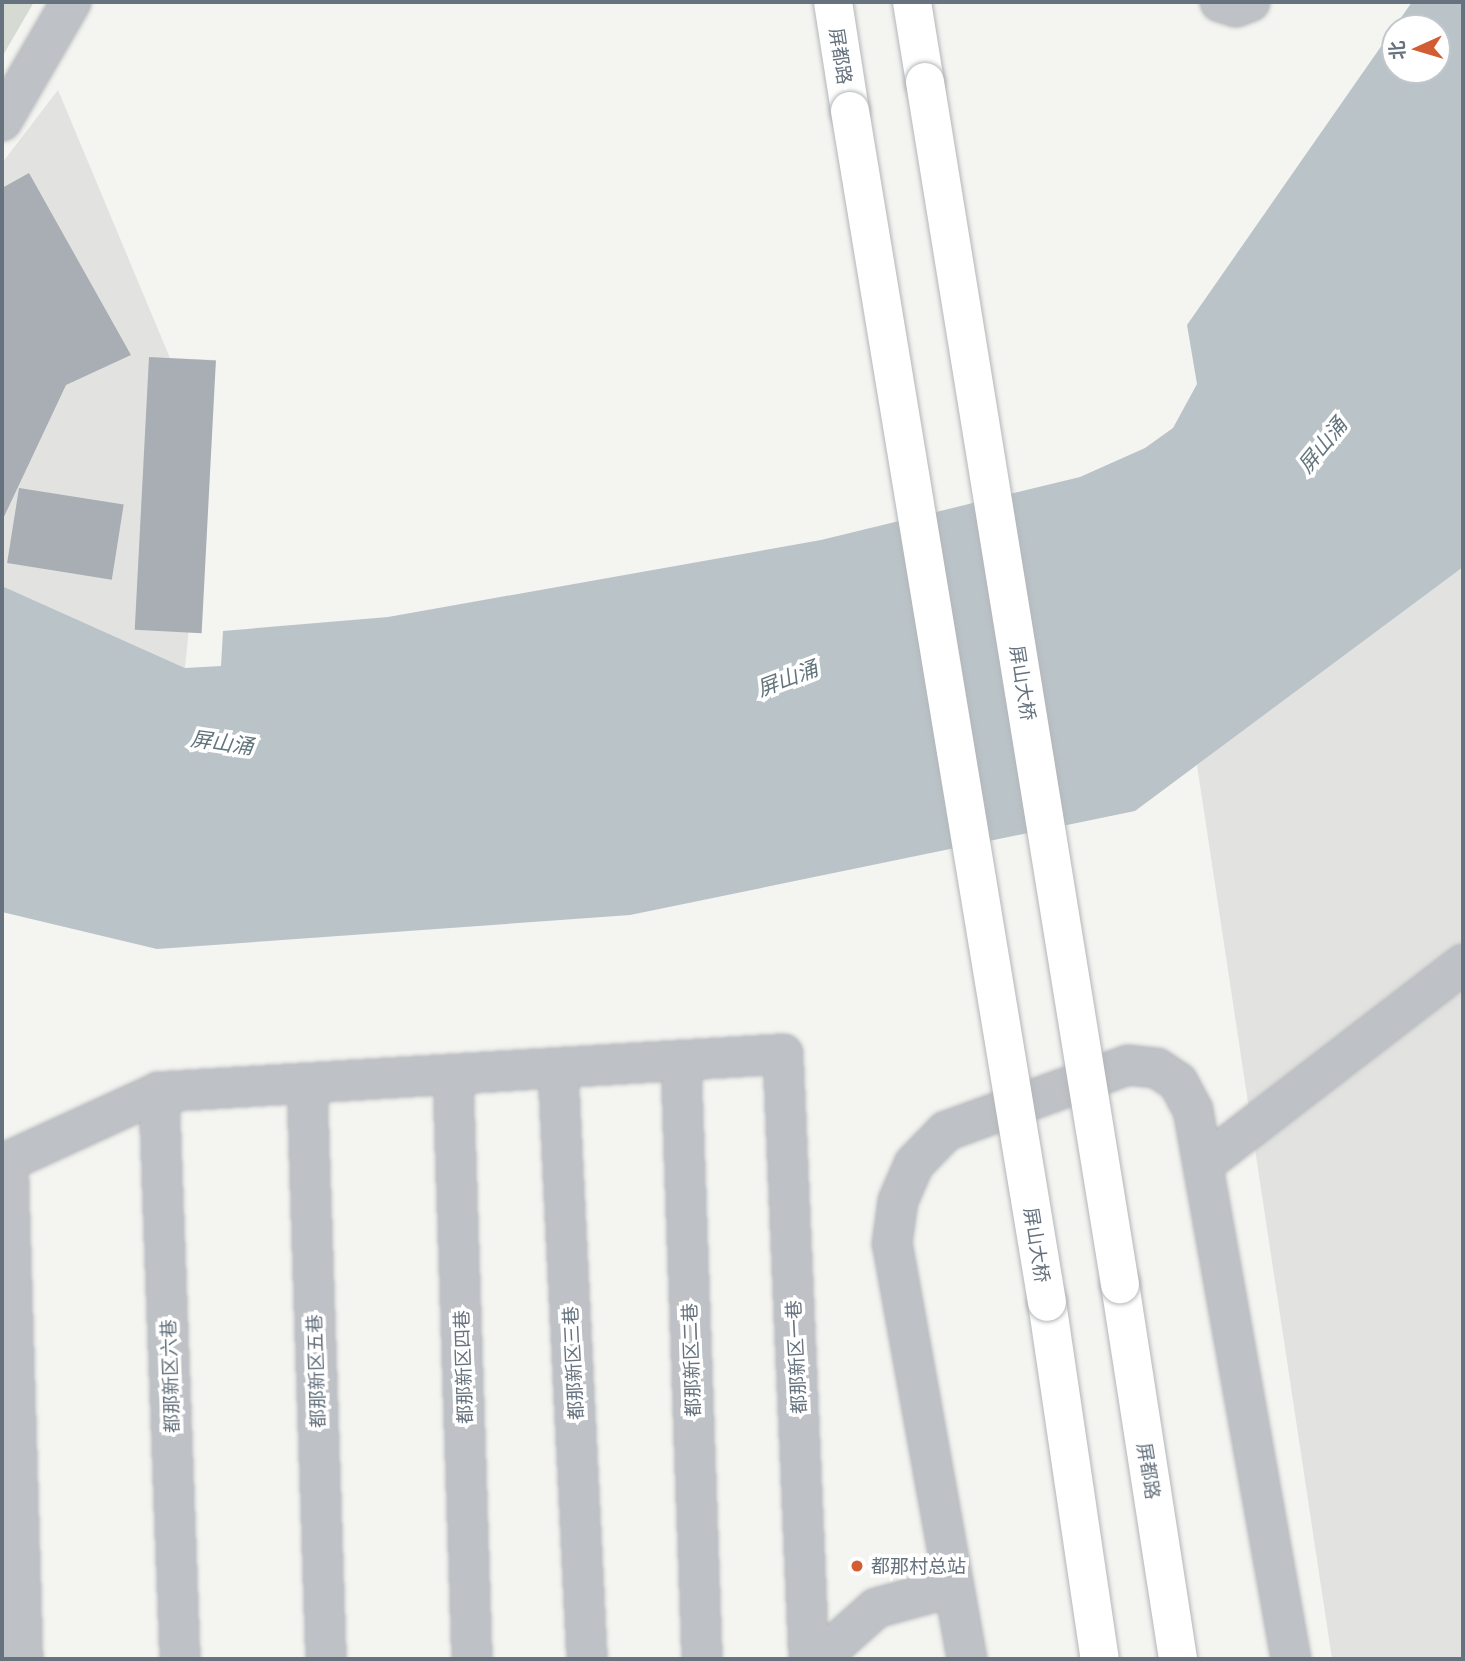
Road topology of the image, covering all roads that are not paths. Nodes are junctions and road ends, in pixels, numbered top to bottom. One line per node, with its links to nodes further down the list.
1 (71, 2): 7 (street)
2 (833, 2): 6 (highway, 屏都路)
3 (912, 2): 16 (highway, 屏山大桥, bridge)
4 (1220, 2): 5 (street)
5 (1250, 2)
6 (850, 111): 29 (highway, 屏山大桥, bridge)
7 (2, 121)
8 (1463, 964): 15 (street)
9 (681, 1060): 10 (street); 24 (street, 都那新区二巷); 25 (street, 都那新区一巷)
10 (558, 1068): 11 (street); 23 (street, 都那新区三巷)
11 (453, 1074): 12 (street); 22 (street, 都那新区四巷)
12 (307, 1083): 13 (street); 21 (street, 都那新区五巷)
13 (159, 1092): 14 (street); 20 (street, 都那新区六巷)
14 (5, 1163): 19 (street)
15 (1205, 1163): 17 (street); 31 (street)
16 (1120, 1284): 30 (highway, 屏都路)
17 (953, 1587): 18 (street); 28 (street)
18 (858, 1621): 26 (street); 27 (street)
19 (23, 1659)
20 (180, 1659)
21 (326, 1659)
22 (472, 1659)
23 (587, 1659)
24 (702, 1659)
25 (809, 1659)
26 (819, 1659)
27 (863, 1659)
28 (967, 1659)
29 (1100, 1659)
30 (1178, 1659)
31 (1292, 1659)

